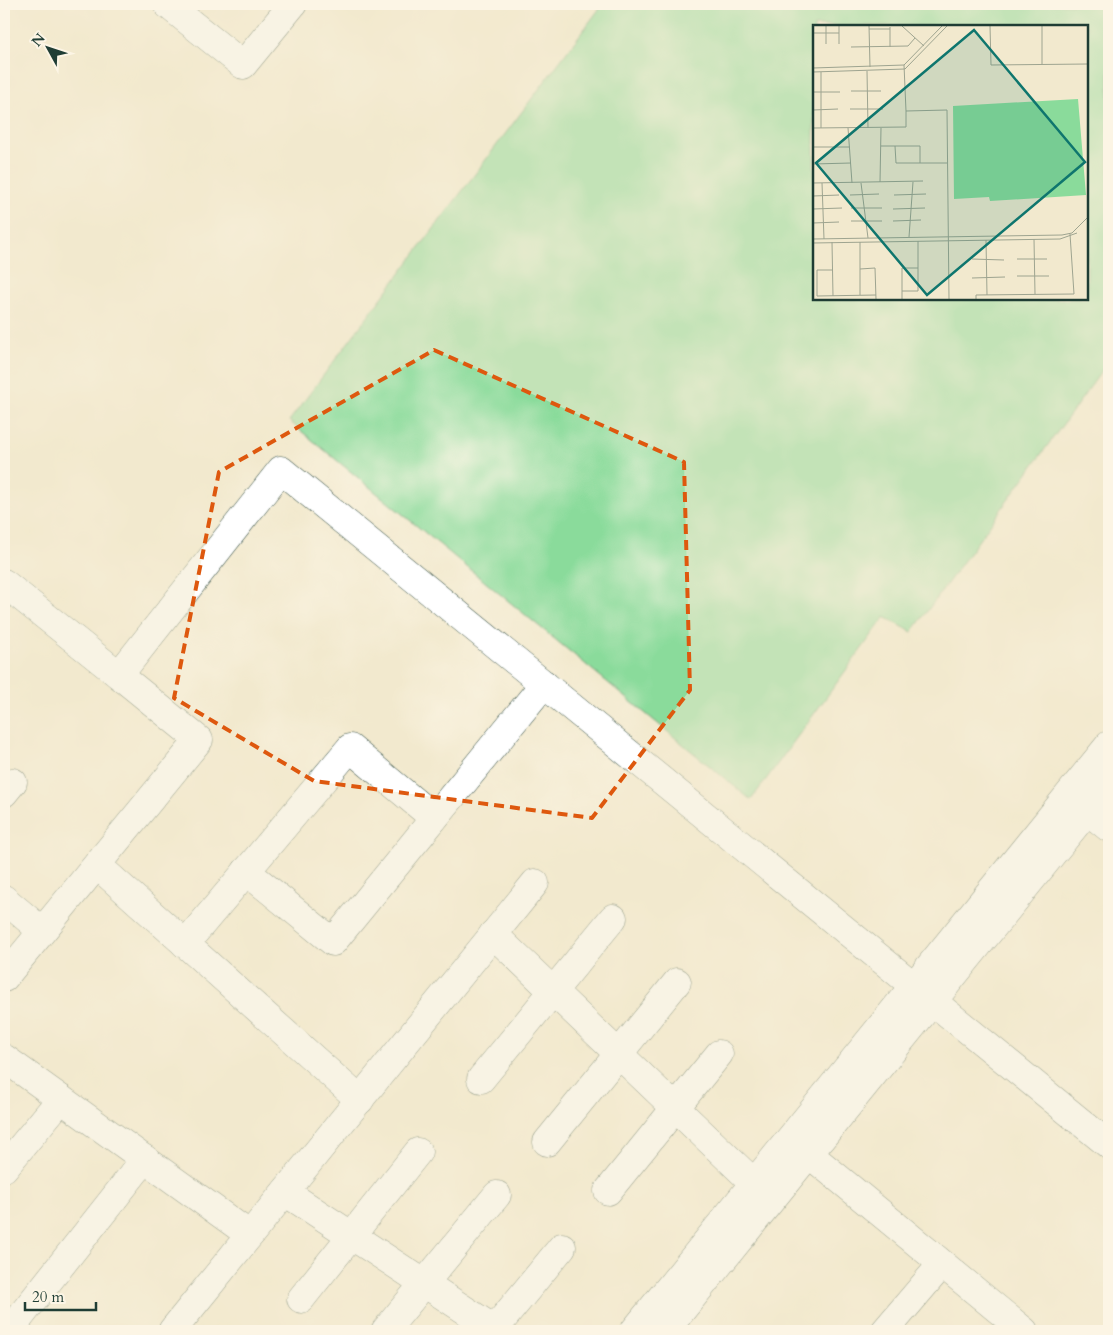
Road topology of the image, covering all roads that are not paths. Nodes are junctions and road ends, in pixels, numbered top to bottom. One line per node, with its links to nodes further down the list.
1 (167, 4): 2 (street)
2 (293, 4)
3 (4, 583): 4 (street)
4 (119, 675): 5 (street); 11 (street)
5 (544, 684): 9 (street); 22 (street)
6 (1109, 745): 22 (street)
7 (1109, 784): 8 (street)
8 (1088, 811): 10 (street); 22 (street)
9 (434, 818): 12 (street); 12 (street)
10 (1109, 828)
11 (97, 865): 16 (street); 18 (street)
12 (246, 871): 18 (street)
13 (535, 883): 17 (street)
14 (4, 899): 16 (street)
15 (613, 918): 21 (street)
16 (42, 931): 19 (street)
17 (494, 934): 21 (street); 28 (street)
18 (185, 944): 28 (street)
19 (4, 978)
20 (677, 982): 23 (street)
21 (553, 991): 23 (street); 26 (street)
22 (923, 994): 31 (street); 33 (street); 36 (street)
23 (619, 1054): 29 (street); 30 (street)
24 (718, 1054): 29 (street)
25 (4, 1058): 27 (street)
26 (481, 1079)
27 (61, 1099): 34 (street); 35 (street)
28 (360, 1100): 38 (street)
29 (676, 1107): 36 (street); 37 (street)
30 (547, 1142)
31 (1109, 1145)
32 (418, 1152): 41 (street)
33 (809, 1154): 43 (street); 51 (street)
34 (145, 1160): 40 (street); 46 (street)
35 (4, 1168)
36 (754, 1183): 50 (street)
37 (608, 1191)
38 (285, 1192): 40 (street); 41 (street)
39 (497, 1194): 44 (street)
40 (250, 1235): 47 (street)
41 (352, 1236): 44 (street); 45 (street)
42 (562, 1247): 49 (street)
43 (942, 1264): 52 (street); 53 (street)
44 (424, 1284): 48 (street); 49 (street)
45 (301, 1299)
46 (9, 1331)
47 (172, 1331)
48 (385, 1331)
49 (495, 1331)
50 (634, 1331)
51 (665, 1331)
52 (885, 1331)
53 (1024, 1331)

